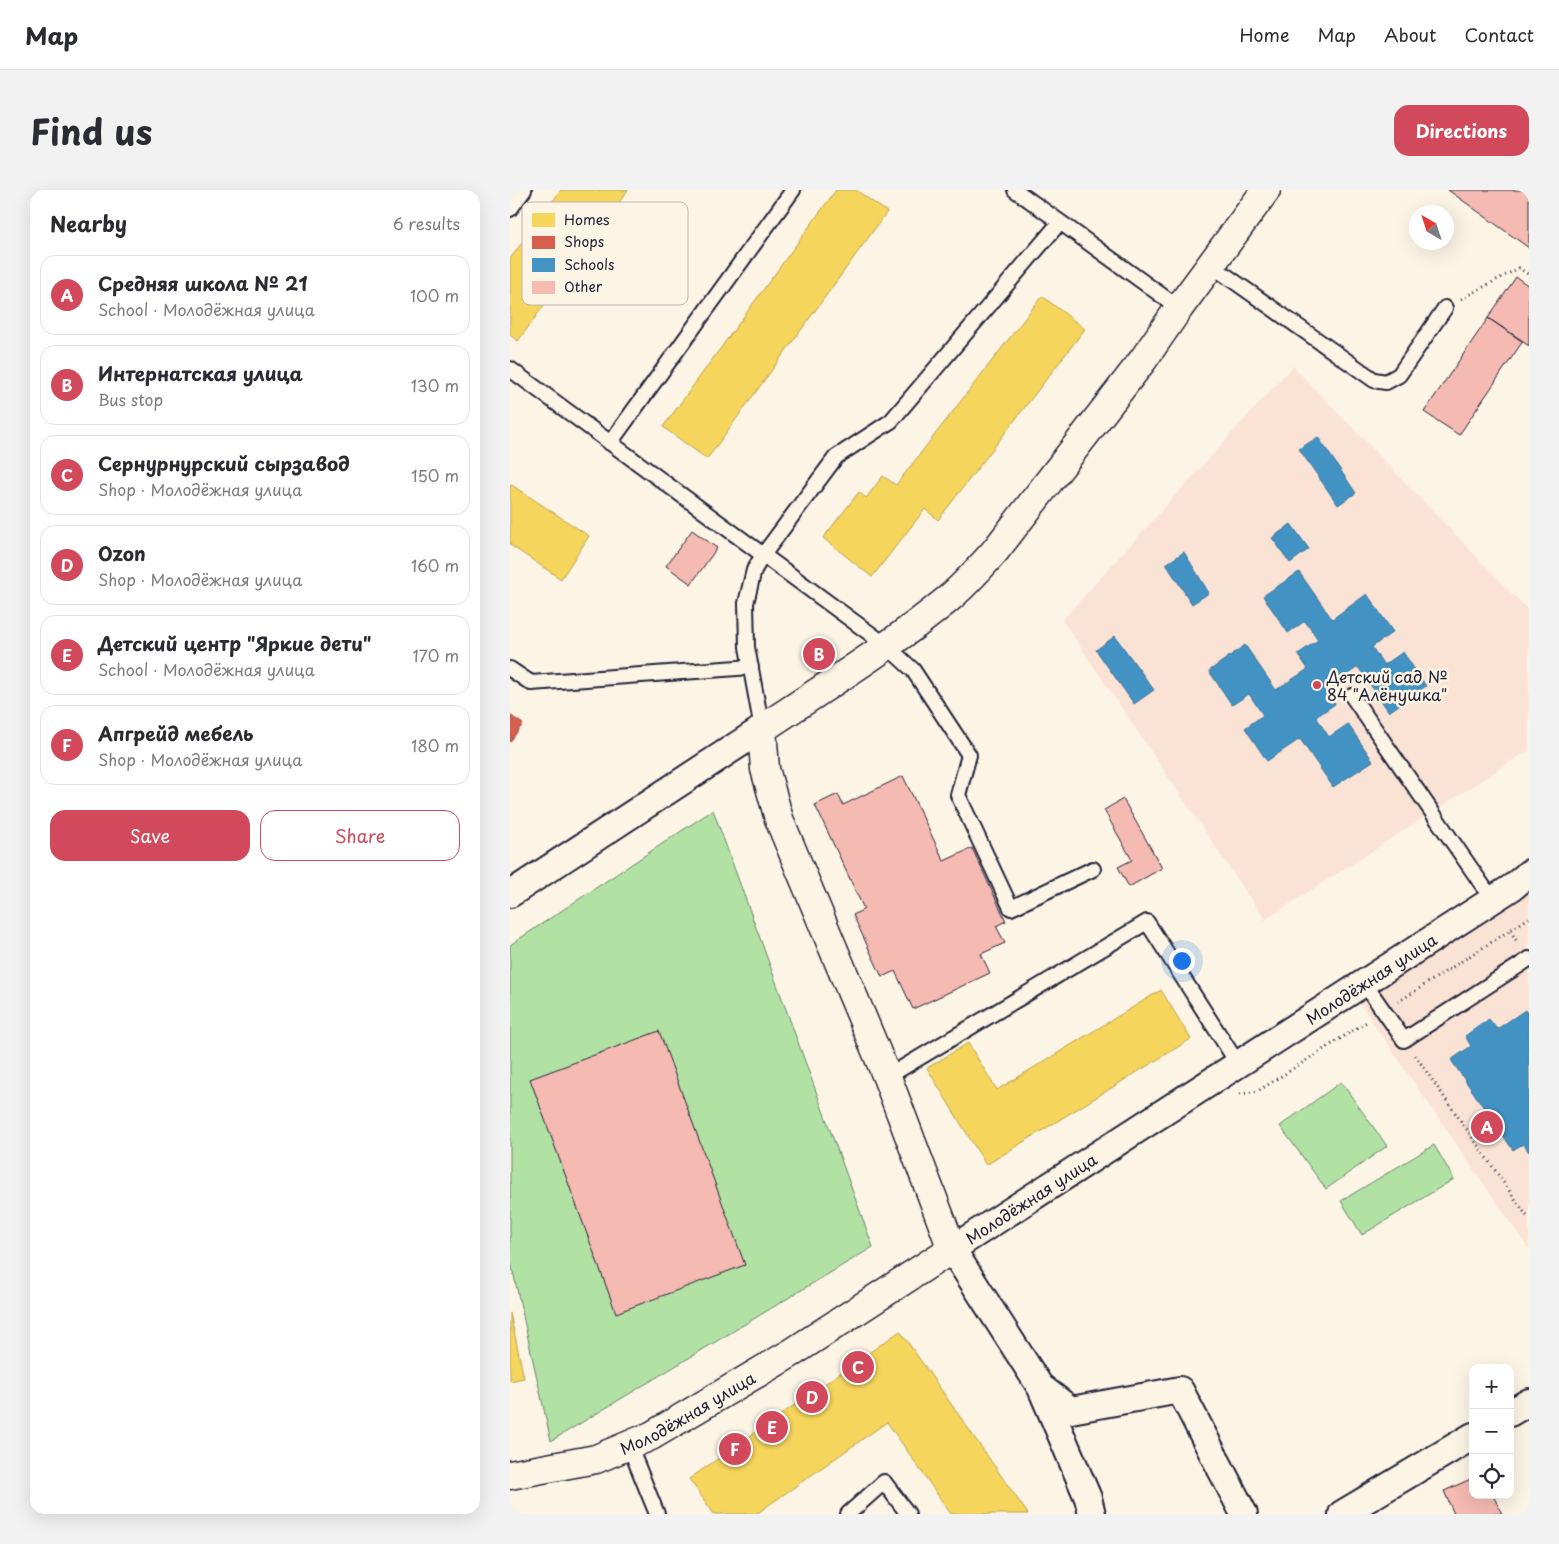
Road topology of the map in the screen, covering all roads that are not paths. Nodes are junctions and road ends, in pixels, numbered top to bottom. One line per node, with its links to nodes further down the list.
1 (524, 190): 5 (lane)
2 (794, 190): 11 (lane)
3 (1015, 190): 6 (lane)
4 (1266, 190): 7 (street)
5 (510, 209)
6 (1060, 222): 8 (lane); 12 (lane)
7 (1211, 265): 8 (street); 9 (lane)
8 (1179, 308): 13 (street)
9 (1445, 308)
10 (510, 369): 11 (lane)
11 (610, 442): 12 (lane)
12 (763, 555): 13 (lane); 14 (lane)
13 (886, 646): 17 (street); 18 (lane)
14 (751, 666): 15 (lane); 17 (lane)
15 (510, 669)
16 (1352, 696): 21 (lane)
17 (762, 729): 20 (street); 25 (street)
18 (1093, 869)
19 (1529, 873): 21 (street, Молодёжная улица)
20 (510, 894)
21 (1492, 899): 23 (street, Молодёжная улица)
22 (1529, 959): 23 (lane)
23 (1364, 983): 24 (street, Молодёжная улица)
24 (1238, 1064): 25 (lane); 26 (street, Молодёжная улица)
25 (888, 1077): 26 (street)
26 (952, 1249): 27 (street); 31 (street, Молодёжная улица)
27 (1041, 1388): 36 (street); 37 (street)
28 (1529, 1402): 29 (street)
29 (1514, 1411)
30 (1469, 1438): 38 (street)
31 (629, 1445): 32 (street, Молодёжная улица); 33 (lane)
32 (510, 1475)
33 (657, 1514)
34 (848, 1514): 35 (lane)
35 (908, 1514)
36 (1092, 1514)
37 (1244, 1514)
38 (1342, 1514)

